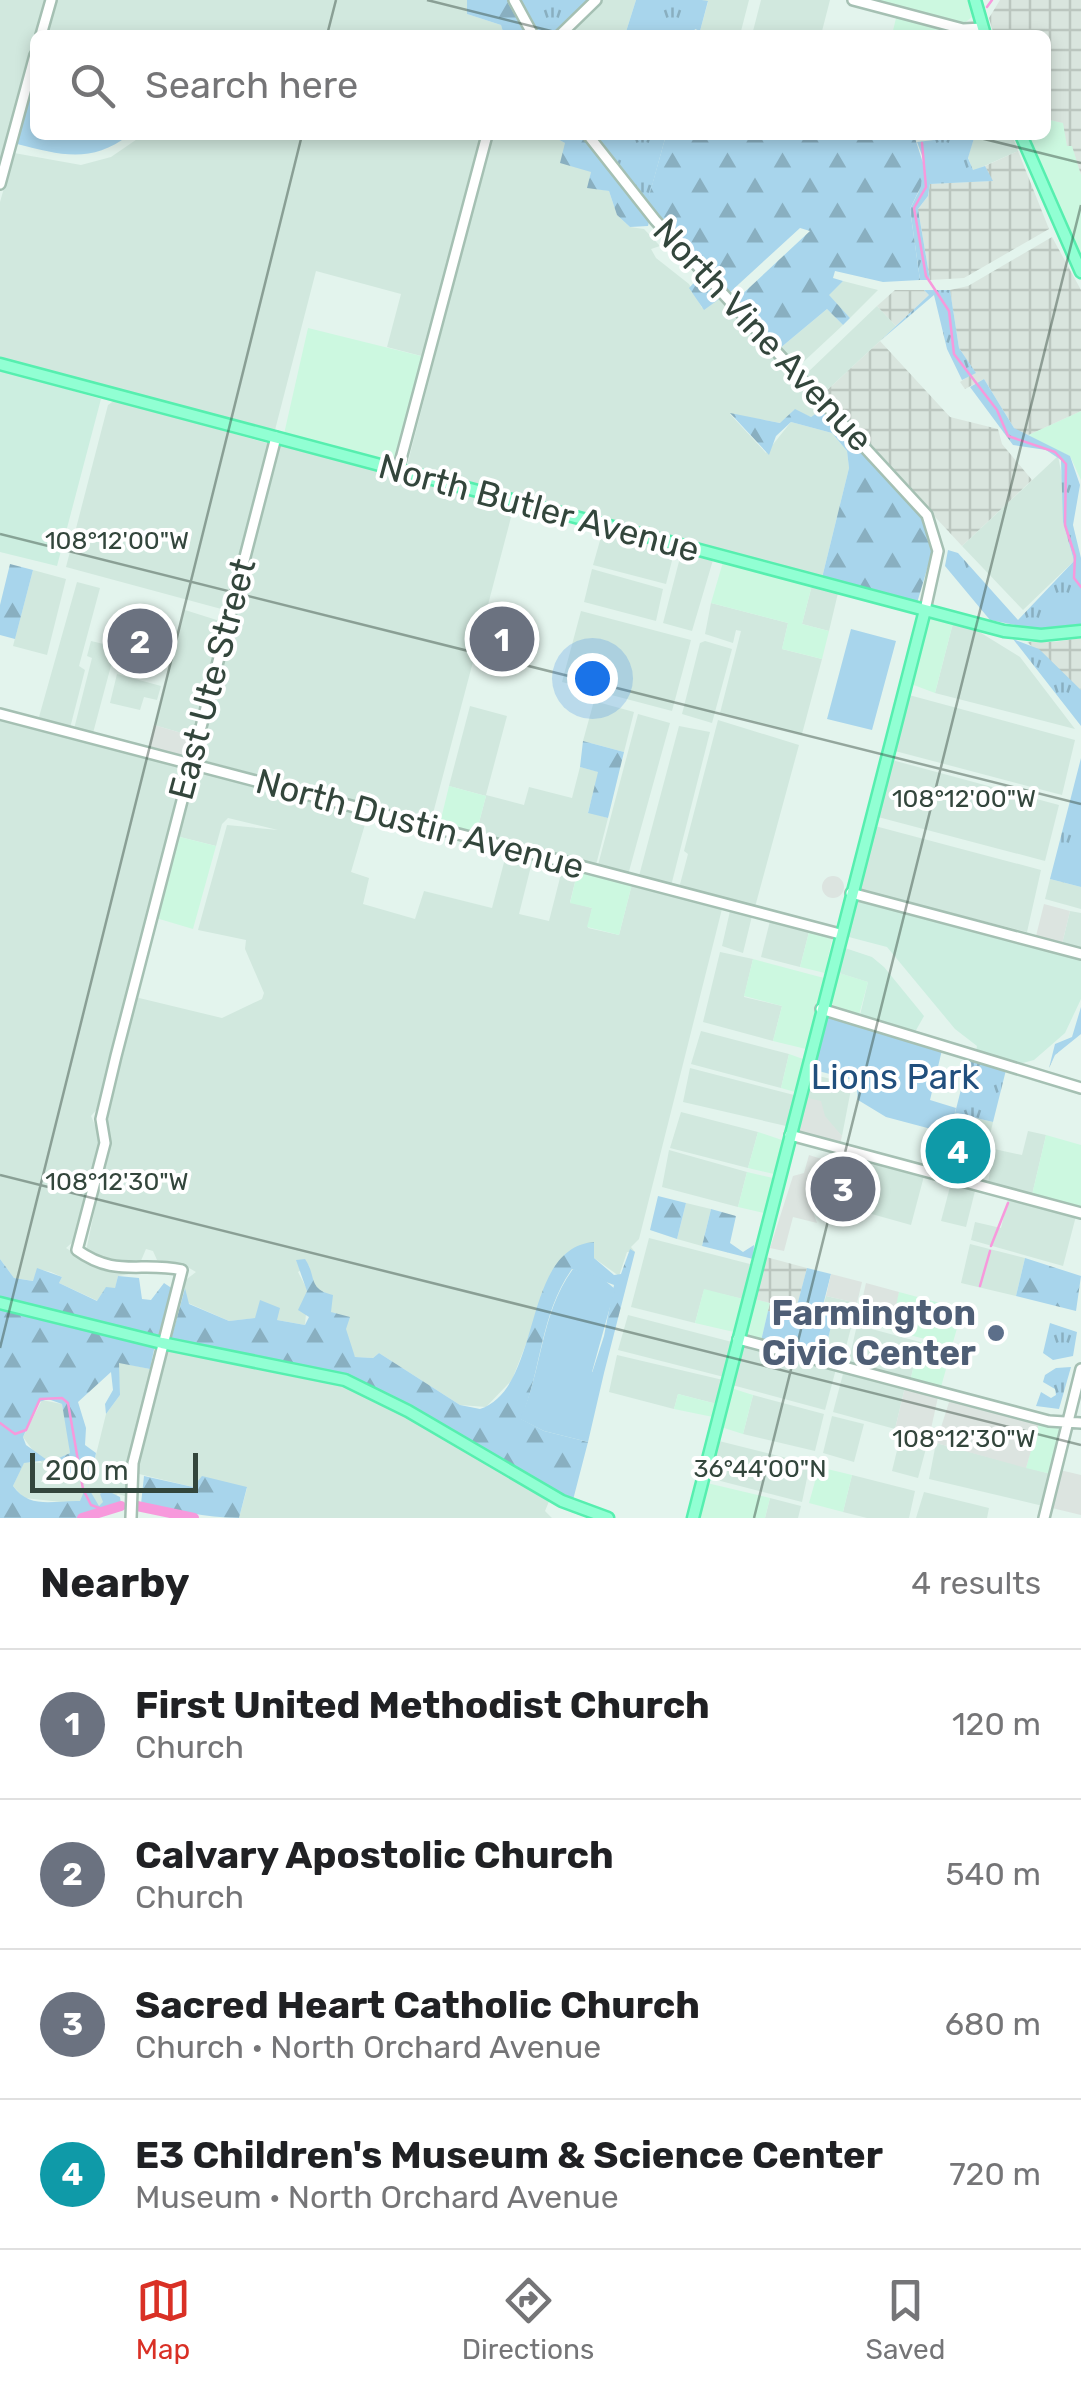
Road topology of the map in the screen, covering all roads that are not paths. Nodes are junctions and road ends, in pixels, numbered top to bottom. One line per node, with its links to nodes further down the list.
1 (50, 0): 6 (street)
2 (514, 0): 7 (street)
3 (596, 0): 8 (street)
4 (853, 0): 9 (street)
5 (975, 0): 10 (main road)
6 (42, 30)
7 (529, 30)
8 (565, 30)
9 (970, 30)
10 (984, 30)
11 (30, 73): 15 (street)
12 (486, 140): 19 (street)
13 (592, 140): 21 (street, North Vine Avenue)
14 (1023, 140): 16 (main road)
15 (0, 184)
16 (1081, 272)
17 (0, 364): 18 (main road, North Butler Avenue)
18 (276, 438): 19 (main road, North Butler Avenue); 25 (street, East Ute Street)
19 (398, 470): 20 (main road, North Butler Avenue)
20 (880, 599): 21 (main road, North Butler Avenue); 22 (main road)
21 (924, 610): 22 (main road); 23 (main road, North Butler Avenue)
22 (920, 628): 26 (main road)
23 (1081, 630)
24 (0, 714): 25 (street, North Dustin Avenue)
25 (190, 762): 27 (street, North Dustin Avenue); 35 (street, East Ute Street)
26 (851, 893): 27 (main road); 28 (street)
27 (840, 934): 29 (main road)
28 (1081, 954)
29 (822, 1008): 30 (street); 31 (main road)
30 (1081, 1088)
31 (790, 1135): 32 (street); 34 (main road)
32 (1081, 1213)
33 (0, 1303): 35 (main road)
34 (738, 1339): 37 (street); 41 (main road)
35 (162, 1344): 39 (street); 40 (main road)
36 (1081, 1369): 37 (street)
37 (1068, 1422): 38 (street); 42 (street)
38 (1081, 1424)
39 (131, 1518)
40 (608, 1518)
41 (693, 1518)
42 (1044, 1518)

